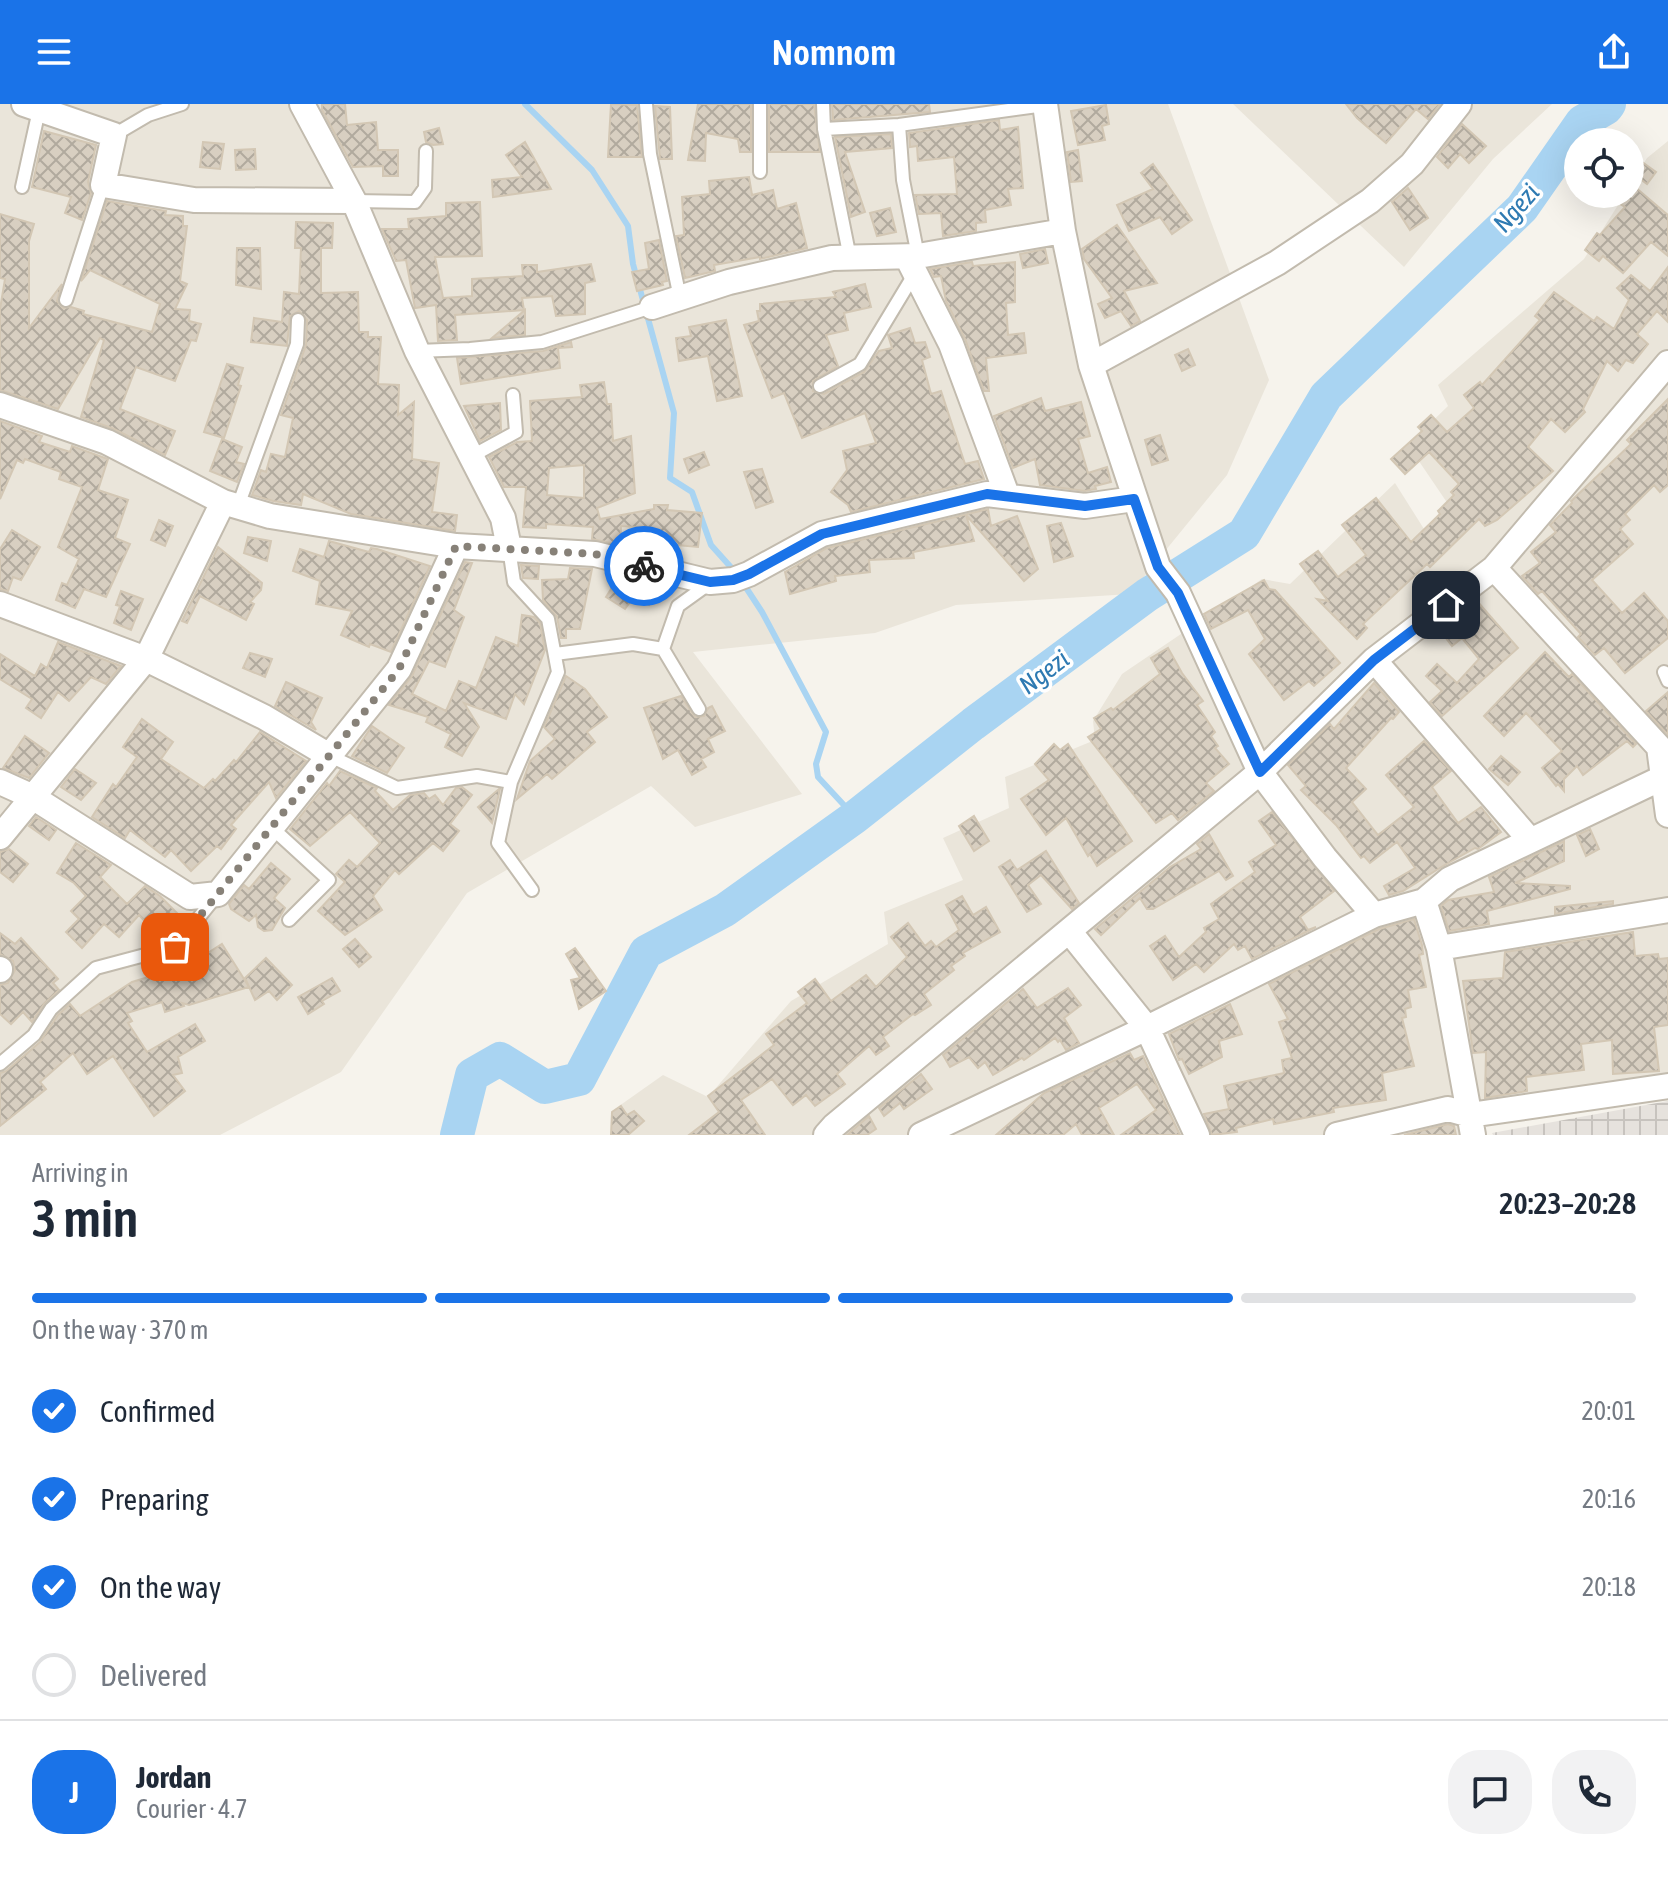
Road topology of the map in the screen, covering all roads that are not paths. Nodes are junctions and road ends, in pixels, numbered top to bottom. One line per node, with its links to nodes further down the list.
1 (182, 104): 9 (lane)
2 (302, 104): 17 (street)
3 (646, 104): 21 (lane)
4 (760, 104): 14 (lane)
5 (823, 104): 11 (lane)
6 (1045, 104): 10 (lane); 18 (street)
7 (1459, 104): 27 (street)
8 (32, 107): 12 (street); 16 (lane)
9 (150, 110): 12 (lane)
10 (899, 125): 11 (lane); 20 (lane)
11 (824, 129): 19 (lane)
12 (114, 135): 15 (street)
13 (426, 151): 17 (lane)
14 (760, 172)
15 (103, 185): 17 (street); 22 (lane)
16 (22, 187)
17 (354, 201): 25 (street)
18 (1063, 231): 20 (street); 27 (street)
19 (850, 258): 20 (street); 21 (street)
20 (914, 262): 28 (lane); 32 (street)
21 (680, 298): 23 (street)
22 (66, 300)
23 (644, 309): 25 (lane)
24 (298, 320): 34 (lane)
25 (417, 351): 31 (street)
26 (1668, 363): 37 (street)
27 (1091, 365): 33 (street)
28 (820, 386)
29 (513, 395): 31 (lane)
30 (0, 405): 34 (street)
31 (472, 456): 36 (street)
32 (1007, 495): 33 (street); 38 (street)
33 (1134, 499): 47 (street)
34 (231, 504): 35 (street); 42 (street)
35 (456, 546): 36 (street); 46 (street)
36 (509, 548): 38 (street); 41 (lane)
37 (1494, 568): 43 (street); 45 (street)
38 (731, 579): 40 (lane)
39 (0, 604): 42 (street)
40 (663, 649): 41 (lane); 44 (lane)
41 (555, 654): 50 (lane)
42 (146, 659): 46 (street); 51 (street)
43 (1374, 660): 47 (street); 55 (street)
44 (699, 709)
45 (1664, 746): 48 (street)
46 (328, 755): 50 (lane); 53 (street)
47 (1260, 772): 60 (street); 62 (street)
48 (1662, 778): 52 (street); 55 (street)
49 (0, 782): 51 (street)
50 (511, 782): 56 (lane)
51 (31, 796): 54 (street); 57 (street)
52 (1668, 815)
53 (271, 827): 57 (street); 61 (lane)
54 (0, 837)
55 (1530, 840): 58 (street)
56 (532, 890)
57 (218, 894): 65 (lane)
58 (1424, 901): 60 (street); 63 (street)
59 (1668, 910): 63 (street)
60 (1374, 915): 64 (street)
61 (289, 920)
62 (1069, 931): 64 (street); 68 (street)
63 (1439, 948): 67 (street)
64 (1147, 1028): 69 (street); 70 (street)
65 (0, 1064)
66 (1668, 1086): 67 (street)
67 (1472, 1125): 71 (street)
68 (826, 1135)
69 (921, 1135)
70 (1197, 1135)
71 (1337, 1135)

